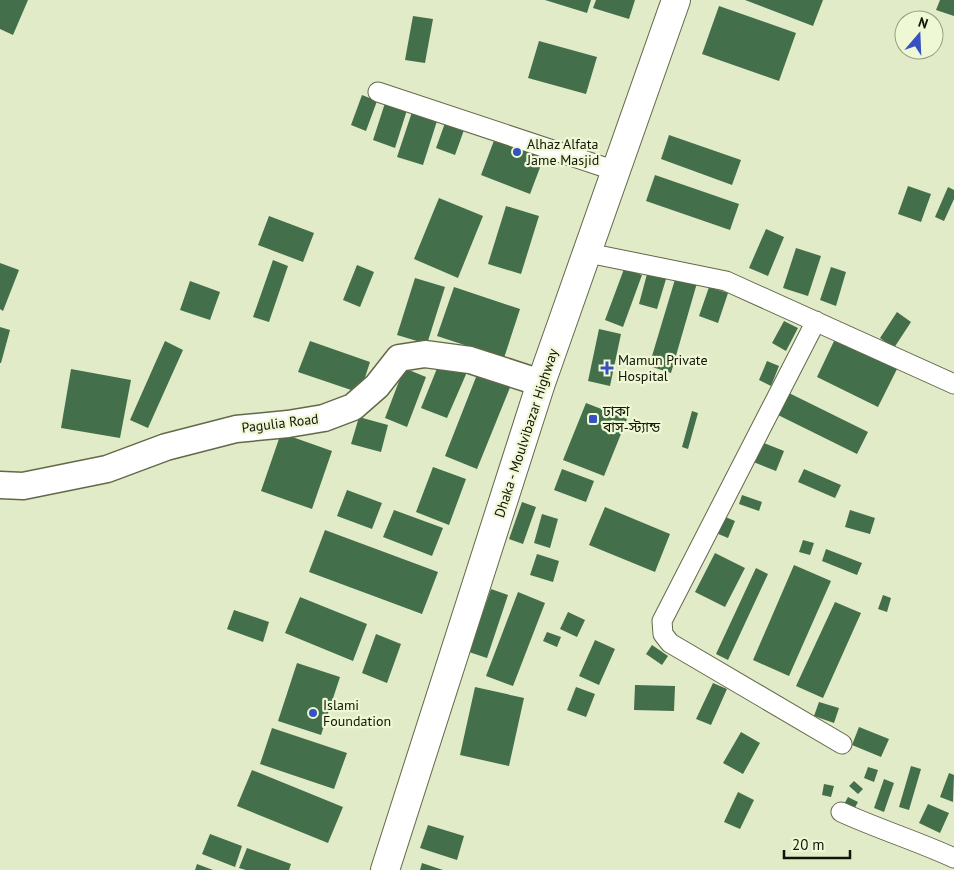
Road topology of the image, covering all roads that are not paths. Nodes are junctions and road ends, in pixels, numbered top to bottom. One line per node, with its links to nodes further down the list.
1 (676, 0): 3 (highway, Dhaka - Moulvibazar Highway)
2 (378, 92): 3 (street)
3 (616, 171): 4 (highway, Dhaka - Moulvibazar Highway)
4 (588, 252): 5 (street); 6 (highway, Dhaka - Moulvibazar Highway)
5 (816, 321): 7 (street); 9 (street)
6 (541, 383): 8 (street, Pagulia Road); 12 (highway, Dhaka - Moulvibazar Highway)
7 (954, 384)
8 (0, 485)
9 (842, 744)
10 (841, 812): 11 (street)
11 (954, 858)
12 (385, 870)

